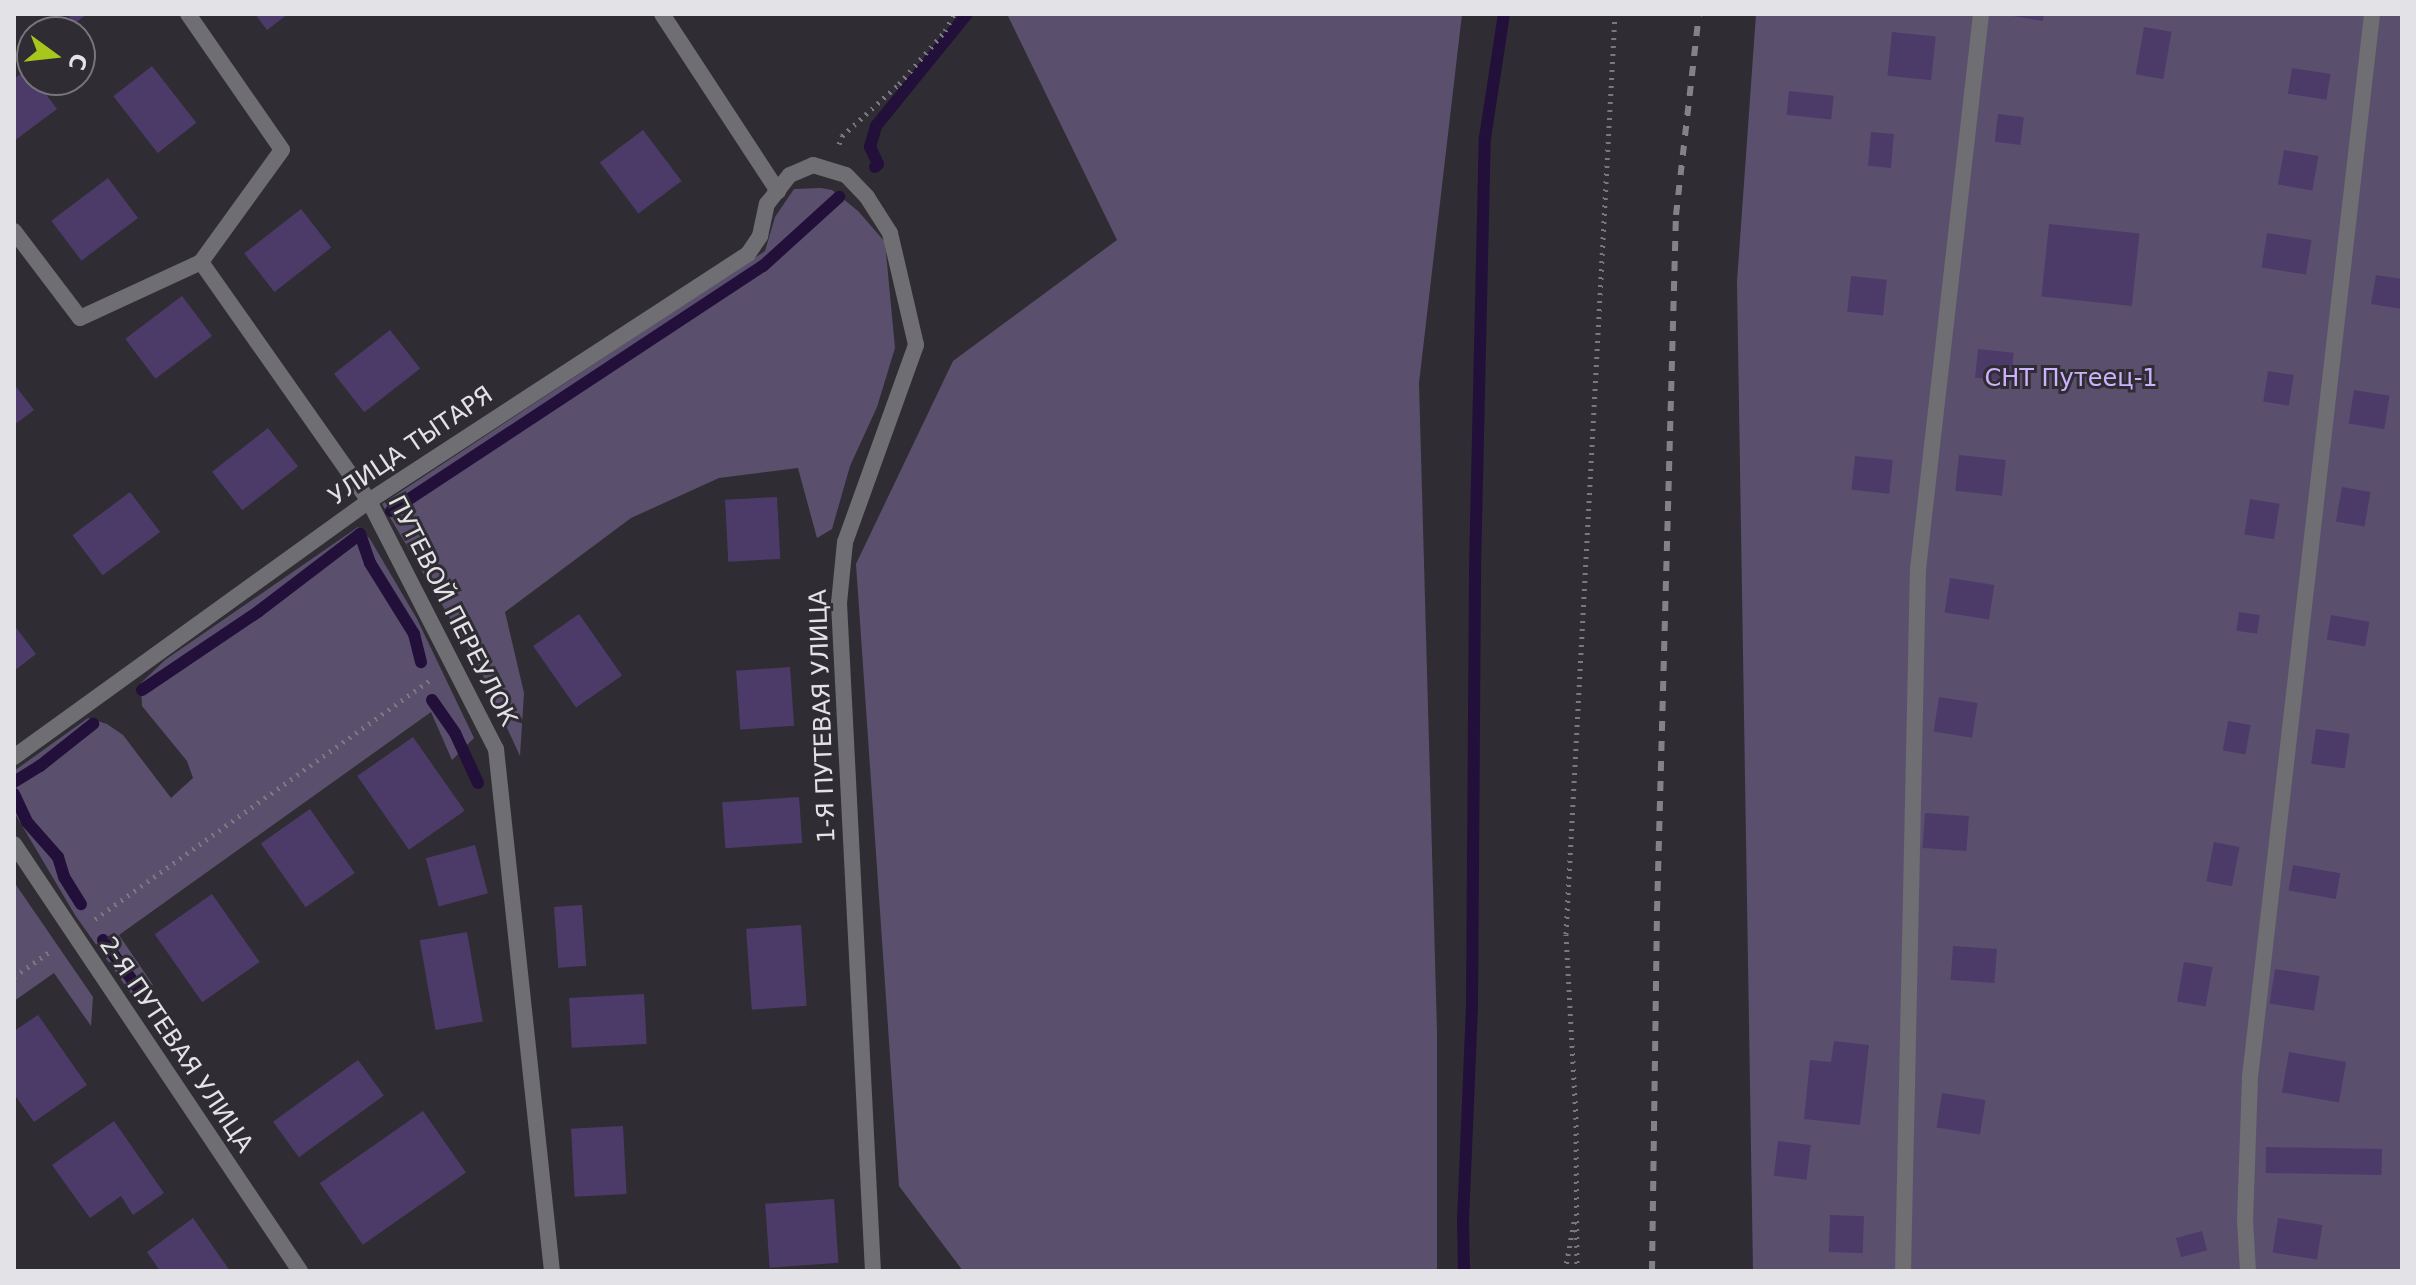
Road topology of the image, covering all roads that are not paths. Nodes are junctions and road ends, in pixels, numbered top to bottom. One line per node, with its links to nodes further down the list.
1 (188, 14): 8 (street)
2 (662, 14): 6 (street)
3 (1981, 14): 15 (street)
4 (2372, 14): 16 (street)
5 (822, 166): 6 (street, УЛИЦА ТЫТАРЯ); 14 (street, 1-Я ПУТЕВАЯ УЛИЦА)
6 (778, 191): 9 (street, УЛИЦА ТЫТАРЯ)
7 (14, 231): 8 (street)
8 (201, 262): 9 (street, ПУТЕВОЙ ПЕРЕУЛОК)
9 (369, 501): 10 (street, УЛИЦА ТЫТАРЯ); 13 (street, ПУТЕВОЙ ПЕРЕУЛОК)
10 (14, 757)
11 (14, 844): 12 (street, 2-Я ПУТЕВАЯ УЛИЦА)
12 (300, 1271)
13 (552, 1271)
14 (873, 1271)
15 (1903, 1271)
16 (2248, 1271)

